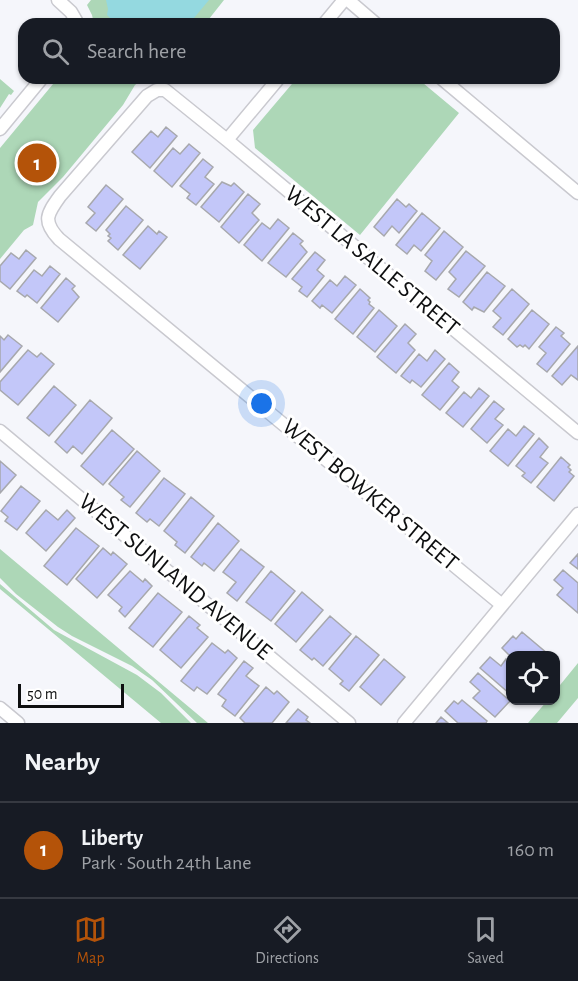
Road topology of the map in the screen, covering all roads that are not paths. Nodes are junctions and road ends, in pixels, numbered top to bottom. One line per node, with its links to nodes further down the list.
1 (58, 0): 3 (street)
2 (346, 0): 4 (street); 5 (street)
3 (74, 18)
4 (330, 18)
5 (368, 18)
6 (37, 84): 9 (street)
7 (274, 84): 10 (street)
8 (448, 84): 11 (street)
9 (0, 129)
10 (227, 140): 12 (street, WEST LA SALLE STREET); 14 (street, WEST LA SALLE STREET)
11 (578, 193)
12 (47, 221): 16 (street, WEST BOWKER STREET)
13 (0, 431): 19 (street, WEST SUNLAND AVENUE)
14 (578, 433)
15 (578, 514): 16 (street)
16 (502, 605): 20 (street)
17 (0, 708): 18 (street)
18 (18, 723)
19 (349, 723)
20 (404, 723)

